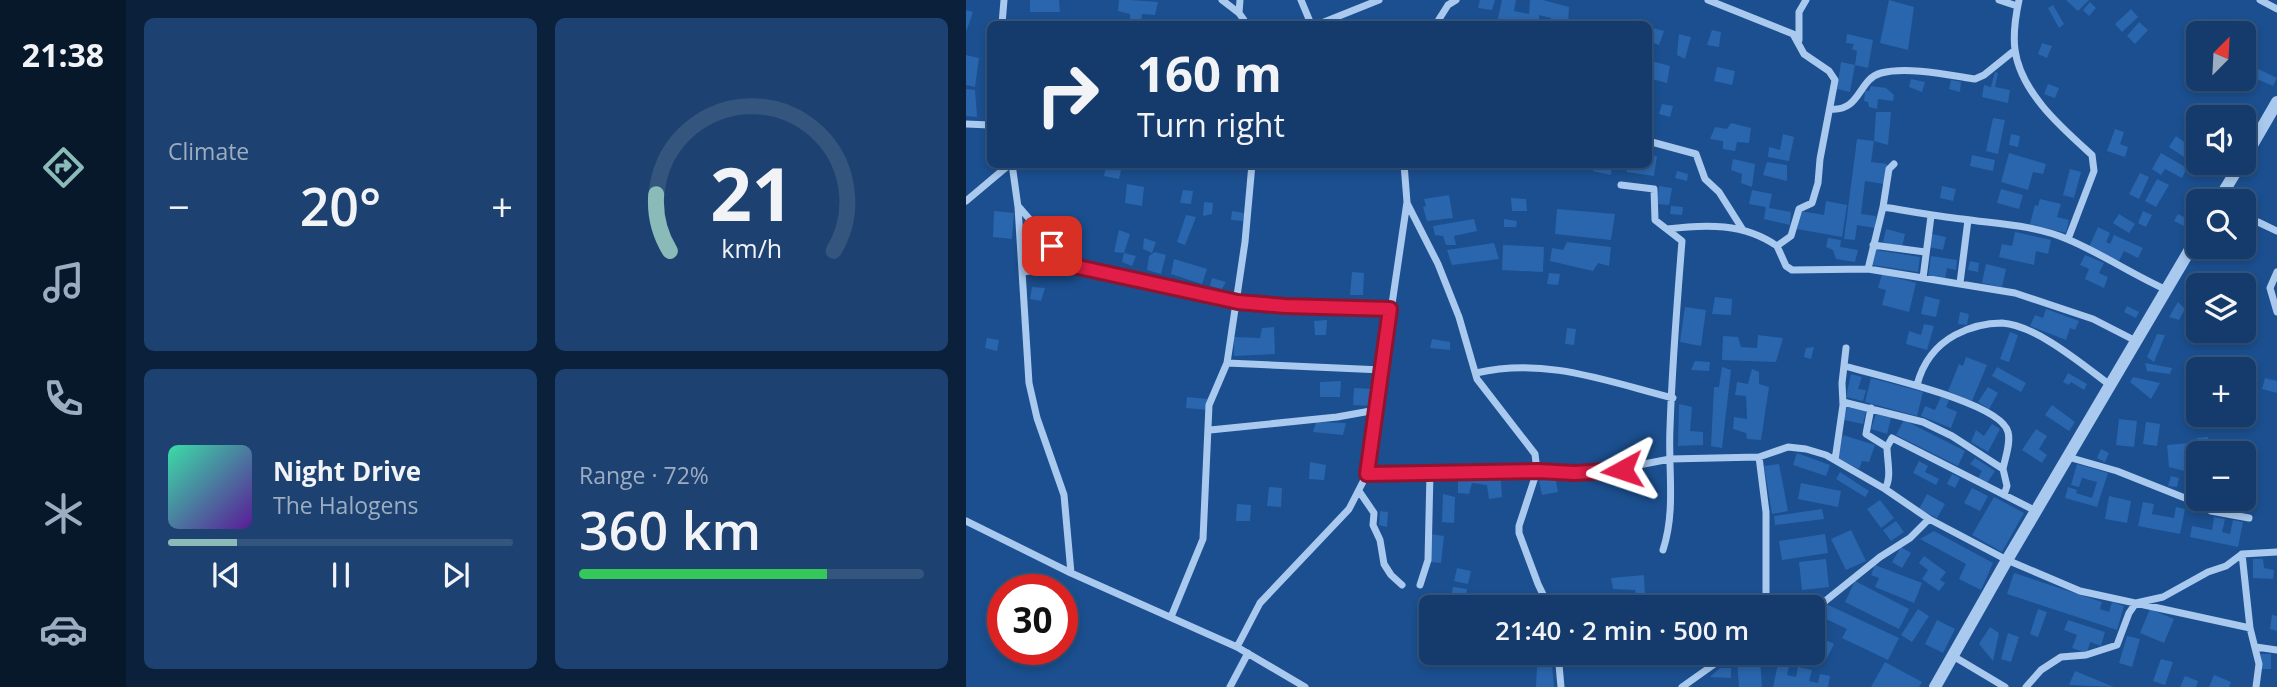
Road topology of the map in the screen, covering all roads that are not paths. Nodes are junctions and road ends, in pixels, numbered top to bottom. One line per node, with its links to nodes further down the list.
1 (1004, 0): 14 (street)
2 (1222, 0): 13 (street)
3 (1240, 0): 13 (street)
4 (1300, 0): 15 (street)
5 (1379, 0): 16 (street)
6 (1456, 0): 17 (street)
7 (1708, 0): 19 (street)
8 (1806, 0): 19 (street)
9 (1999, 0): 11 (street)
10 (2260, 0): 12 (street)
11 (2018, 3): 18 (street)
12 (2277, 9)
13 (1242, 19)
14 (1002, 21)
15 (1310, 21)
16 (1326, 21)
17 (1438, 21)
18 (2015, 50): 21 (street); 42 (street)
19 (1804, 54): 21 (street)
20 (2277, 102): 24 (street)
21 (1830, 109): 44 (street)
22 (966, 124): 23 (street)
23 (987, 125)
24 (2256, 137)
25 (1652, 142): 40 (street)
26 (1894, 164): 35 (street)
27 (1006, 168): 32 (street)
28 (1012, 168): 34 (street)
29 (1252, 168): 54 (street)
30 (1404, 168): 33 (street)
31 (1621, 185): 39 (street)
32 (966, 201)
33 (1407, 202): 55 (street); 62 (street)
34 (1018, 206): 47 (street); 49 (street)
35 (1883, 207): 36 (street); 43 (street)
36 (1931, 216): 37 (street); 45 (street)
37 (1968, 220): 42 (street); 52 (street)
38 (2256, 222): 41 (street)
39 (1667, 229): 40 (street); 65 (street)
40 (1744, 230): 44 (street)
41 (2277, 231)
42 (2068, 239): 53 (street)
43 (1873, 245): 45 (street); 48 (street)
44 (1777, 246): 48 (street)
45 (1925, 252): 51 (street)
46 (2186, 257): 53 (street)
47 (1069, 265): 49 (street); 54 (street)
48 (1868, 269): 51 (street)
49 (1023, 272): 90 (street)
50 (2277, 272): 56 (street)
51 (1923, 278): 52 (street)
52 (1960, 284): 57 (street)
53 (2167, 290): 57 (street)
54 (1238, 302): 55 (street); 59 (street)
55 (1390, 309): 61 (street)
56 (2277, 312)
57 (2137, 341): 64 (street)
58 (1846, 348): 60 (street)
59 (1227, 363): 61 (street); 69 (street)
60 (1845, 366): 63 (street); 66 (street)
61 (1382, 370): 68 (street)
62 (1476, 373): 65 (street); 76 (street)
63 (1917, 385): 64 (street); 75 (street)
64 (2110, 385): 72 (street)
65 (1673, 398): 73 (street)
66 (1843, 402): 67 (street); 74 (street)
67 (1871, 408): 70 (street); 75 (street)
68 (1376, 410): 69 (street); 78 (street)
69 (1210, 430): 97 (street)
70 (1887, 447): 79 (street); 81 (street)
71 (1759, 457): 73 (street); 74 (street); 94 (street)
72 (2068, 457): 82 (street); 83 (street)
73 (1670, 459): 76 (street); 86 (street)
74 (1835, 460): 79 (street)
75 (2003, 469): 81 (street)
76 (1538, 471): 77 (street); 93 (street)
77 (1430, 473): 78 (street); 92 (street)
78 (1367, 474): 80 (street)
79 (1885, 489): 84 (street)
80 (1359, 491): 91 (street); 99 (street)
81 (2004, 495): 82 (street)
82 (2036, 511): 89 (street)
83 (2249, 518)
84 (1929, 519): 89 (street); 95 (street)
85 (966, 521): 90 (street)
86 (1662, 550)
87 (2277, 552): 88 (street)
88 (2242, 554): 96 (street); 98 (street)
89 (2007, 560): 96 (street); 103 (street)
90 (1071, 573): 97 (street)
91 (1402, 585)
92 (1420, 585)
93 (1544, 595)
94 (1766, 595)
95 (1825, 601)
96 (2136, 603): 98 (street); 112 (street)
97 (1171, 617): 99 (street)
98 (2250, 628): 100 (street)
99 (1237, 647): 102 (street)
100 (2256, 647): 101 (street); 113 (street)
101 (2277, 650)
102 (1248, 653): 106 (street); 107 (street)
103 (1953, 656): 110 (street); 111 (street)
104 (1559, 665): 108 (street)
105 (1713, 665): 109 (street)
106 (1230, 687)
107 (1305, 687)
108 (1561, 687)
109 (1682, 687)
110 (1935, 687)
111 (2005, 687)
112 (2026, 687)
113 (2256, 687)

